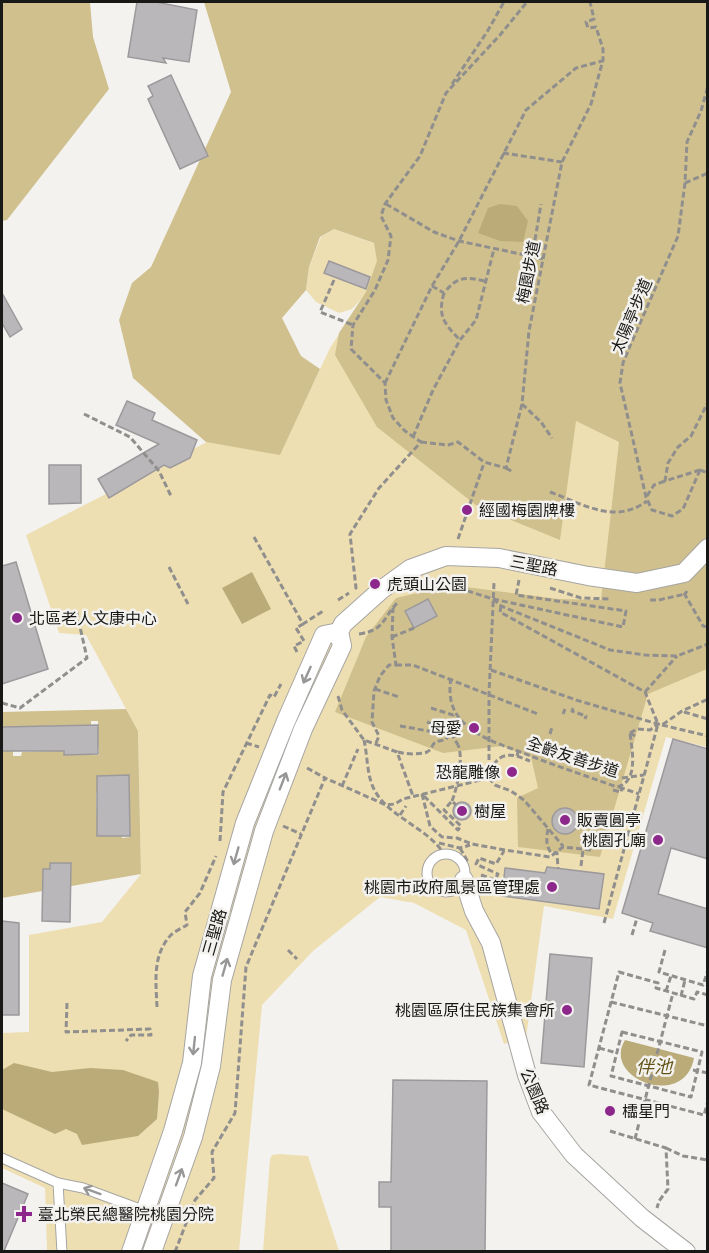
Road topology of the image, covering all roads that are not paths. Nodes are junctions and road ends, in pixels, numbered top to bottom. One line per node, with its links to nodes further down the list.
1 (708, 548): 5 (street, 三聖路)
2 (469, 872): 2 (lane, 公園路); 9 (street, 公園路)
3 (2, 1158): 4 (lane)
4 (58, 1183): 5 (lane, one-way to 4); 6 (lane)
5 (155, 1215): 7 (street, 三聖路); 8 (street, 三聖路)
6 (62, 1251)
7 (131, 1251)
8 (152, 1251)
9 (686, 1251)

